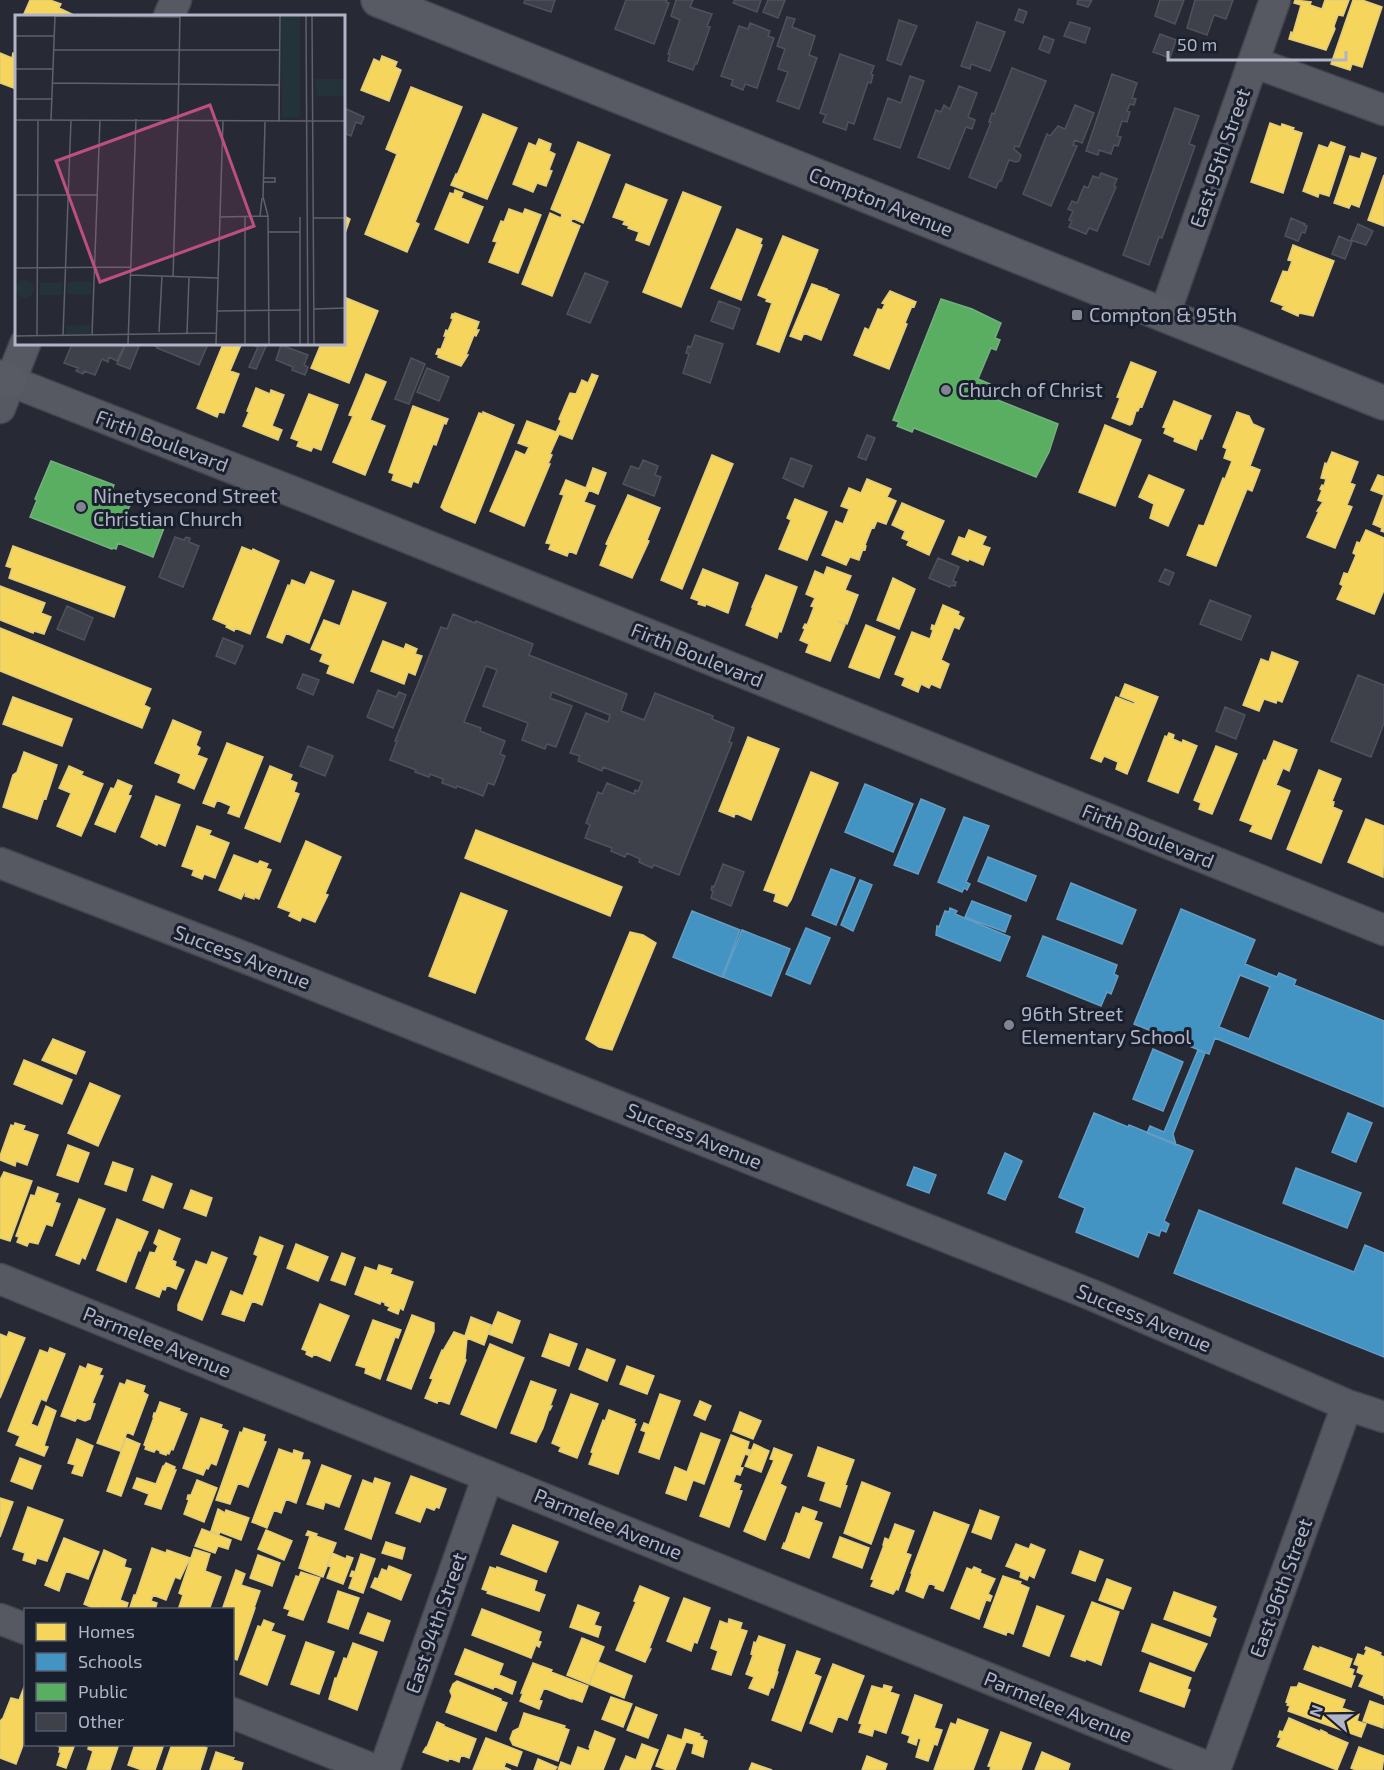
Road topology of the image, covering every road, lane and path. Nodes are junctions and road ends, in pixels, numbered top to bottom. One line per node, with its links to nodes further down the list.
1 (176, 0): 4 (street)
2 (378, 0): 7 (main road, Compton Avenue)
3 (1275, 0): 5 (street, East 95th Street)
4 (169, 15)
5 (1253, 62): 6 (street); 7 (street, East 95th Street)
6 (1384, 110)
7 (1164, 316): 10 (main road, Compton Avenue)
8 (25, 345): 9 (street)
9 (3, 389): 12 (street, Firth Boulevard)
10 (1384, 403)
11 (0, 862): 14 (street, Success Avenue)
12 (1384, 930)
13 (0, 1279): 16 (street, Parmelee Avenue)
14 (1347, 1405): 15 (street, Success Avenue); 22 (street, East 96th Street)
15 (1384, 1417)
16 (488, 1476): 21 (street, East 94th Street); 22 (street, Parmelee Avenue)
17 (0, 1619): 18 (street)
18 (24, 1628)
19 (234, 1714): 20 (street)
20 (375, 1770)
21 (384, 1770)
22 (1215, 1770)

